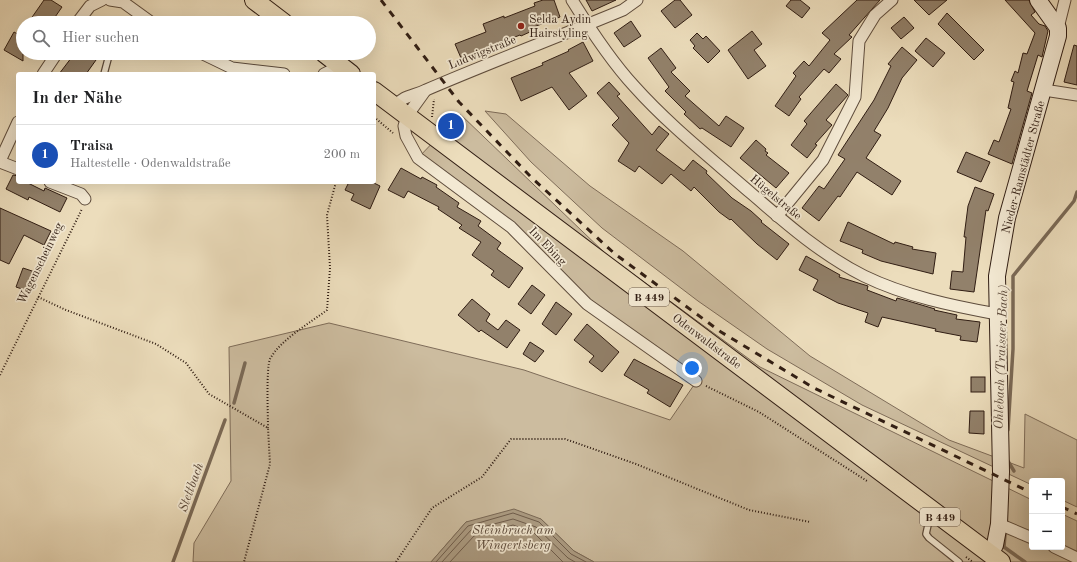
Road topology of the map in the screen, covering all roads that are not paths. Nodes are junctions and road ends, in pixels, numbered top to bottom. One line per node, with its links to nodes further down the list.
1 (102, 0): 10 (street)
2 (110, 0): 9 (street)
3 (254, 0): 12 (main road)
4 (572, 0): 13 (street, Hügelstraße)
5 (637, 0): 13 (street, Ludwigstraße)
6 (892, 0): 33 (street)
7 (1038, 0): 14 (street)
8 (1065, 0): 14 (street, Nieder-Ramstädter Straße)
9 (123, 1): 11 (street)
10 (85, 16)
11 (143, 16)
12 (275, 16)
13 (588, 25): 24 (street, Ludwigstraße); 33 (street, Hügelstraße)
14 (1058, 28): 23 (street, Nieder-Ramstädter Straße)
15 (52, 60): 20 (street)
16 (108, 60): 21 (lane)
17 (215, 60): 22 (street)
18 (329, 60): 19 (main road)
19 (338, 71)
20 (44, 72)
21 (105, 72)
22 (267, 72)
23 (1044, 90): 26 (street, Nieder-Ramstädter Straße); 34 (street, Nieder-Ramstädter Straße)
24 (425, 91): 27 (street); 27 (street, Ludwigstraße)
25 (376, 92): 27 (main road, Odenwaldstraße / B 449)
26 (1077, 95)
27 (401, 111): 35 (street, Im Ebing); 36 (main road, Odenwaldstraße / B 449)
28 (16, 126): 29 (street)
29 (1, 157): 30 (street)
30 (16, 168)
31 (55, 184): 32 (street)
32 (85, 199)
33 (777, 216): 34 (street, Hügelstraße)
34 (997, 314): 37 (street, Nieder-Ramstädter Straße)
35 (696, 381)
36 (936, 515): 40 (main road, Odenwaldstraße / B 449); 42 (lane)
37 (999, 524): 38 (street); 40 (street, Nieder-Ramstädter Straße)
38 (1029, 537)
39 (1060, 550): 41 (street)
40 (995, 558)
41 (1077, 558)
42 (959, 562)

